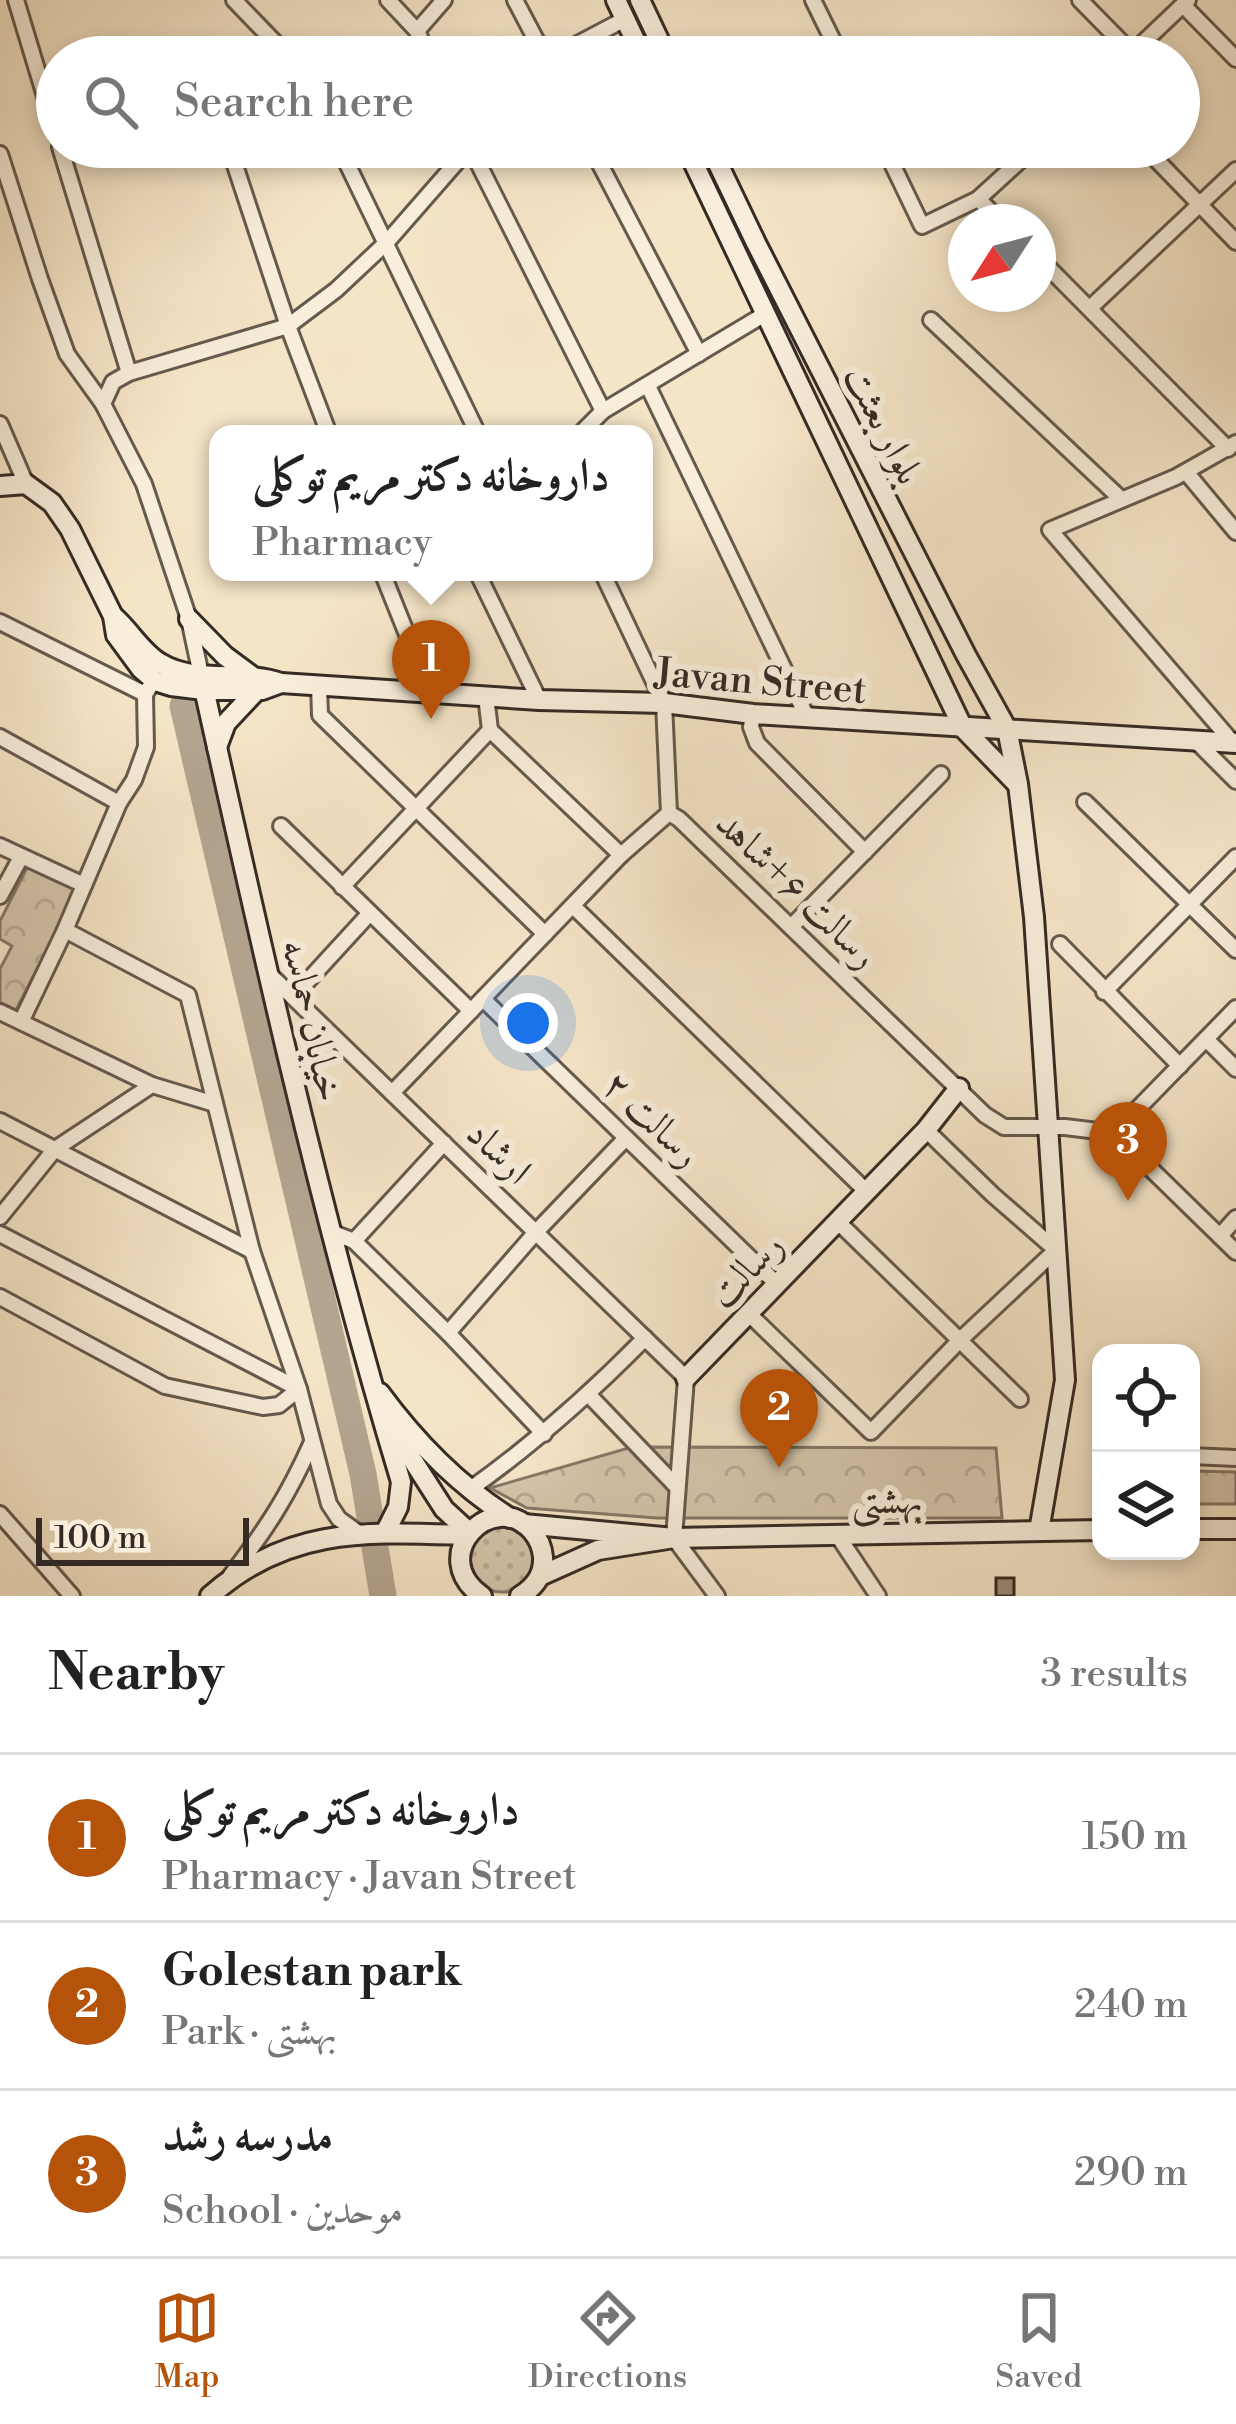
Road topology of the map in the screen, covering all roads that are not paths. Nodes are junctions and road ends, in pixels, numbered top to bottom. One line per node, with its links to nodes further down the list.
1 (16, 0): 23 (street)
2 (234, 0): 13 (street)
3 (388, 0): 12 (street)
4 (444, 0): 12 (street)
5 (515, 0): 15 (street)
6 (616, 0): 11 (main road)
7 (640, 0): 18 (main road)
8 (814, 0): 19 (street)
9 (1080, 0): 20 (street)
10 (1186, 3): 21 (street); 22 (street)
11 (625, 19): 16 (street); 17 (main road)
12 (417, 31): 14 (street)
13 (269, 36)
14 (419, 36)
15 (536, 36)
16 (591, 36)
17 (633, 36)
18 (658, 36)
19 (831, 36)
20 (1113, 36)
21 (1150, 36)
22 (1236, 58)
23 (36, 66)
24 (0, 154): 52 (street)
25 (67, 168): 50 (street)
26 (236, 168): 48 (street)
27 (350, 168): 42 (street)
28 (452, 168): 42 (street)
29 (481, 168): 53 (street)
30 (602, 168): 49 (street)
31 (696, 168): 41 (main road, بلوار بعثت)
32 (720, 168): 40 (main road, بلوار بعثت)
33 (894, 168): 37 (street)
34 (1012, 168): 37 (street)
35 (1165, 168): 39 (street)
36 (1236, 170): 39 (street)
37 (978, 199): 38 (street)
38 (983, 204)
39 (1201, 205): 43 (street); 45 (street)
40 (748, 226): 41 (main road); 70 (main road, بلوار بعثت)
41 (729, 237): 46 (main road, بلوار بعثت)
42 (387, 242): 48 (street); 56 (street)
43 (1236, 242)
44 (1056, 275): 45 (street)
45 (1090, 308): 58 (street)
46 (765, 314): 49 (street); 71 (main road, بلوار بعثت)
47 (932, 320): 62 (street)
48 (288, 326): 50 (street); 55 (street)
49 (699, 354): 51 (street)
50 (129, 373): 52 (street)
51 (648, 386): 53 (street); 81 (street)
52 (103, 404): 68 (street)
53 (603, 411): 57 (street)
54 (0, 424): 60 (street)
55 (326, 425)
56 (474, 425)
57 (589, 425)
58 (1232, 446): 59 (street)
59 (1186, 472): 62 (street); 63 (street)
60 (26, 484): 61 (main road); 67 (main road)
61 (0, 486)
62 (1121, 500): 87 (street)
63 (1236, 532)
64 (386, 581): 76 (street)
65 (481, 581): 78 (street)
66 (606, 581): 79 (street)
67 (112, 616): 72 (main road); 75 (main road)
68 (189, 619): 72 (street); 73 (main road)
69 (0, 622): 75 (street)
70 (966, 655): 71 (main road); 83 (main road, بلوار بعثت)
71 (934, 668): 82 (main road, بلوار بعثت)
72 (203, 683): 73 (main road, Javan Street); 75 (main road); 88 (main road, خیابان حماسه)
73 (254, 683): 74 (main road, Javan Street); 88 (main road)
74 (319, 685): 76 (main road, Javan Street); 94 (street)
75 (150, 687): 93 (street)
76 (430, 692): 77 (main road, Javan Street)
77 (486, 696): 78 (main road, Javan Street); 84 (street)
78 (539, 700): 79 (main road, Javan Street)
79 (664, 703): 80 (main road, Javan Street); 95 (street, رسالت ۶+شاهد)
80 (753, 714): 81 (main road, Javan Street); 98 (street)
81 (807, 718): 82 (main road, Javan Street)
82 (963, 728): 83 (main road, Javan Street); 91 (main road, بلوار بعثت)
83 (1007, 729): 86 (main road, Javan Street); 91 (main road, بلوار بعثت)
84 (490, 730): 94 (street); 99 (street)
85 (0, 736): 93 (street)
86 (1196, 741): 87 (main road, Javan Street); 90 (street)
87 (1235, 743)
88 (217, 746): 113 (main road, خیابان حماسه)
89 (941, 774): 98 (street)
90 (1236, 781)
91 (1018, 784): 129 (main road, بلوار بعثت)
92 (1085, 802): 105 (street)
93 (119, 803): 102 (street)
94 (417, 809): 103 (street); 110 (street)
95 (669, 813): 99 (street); 108 (street, رسالت ۶+شاهد)
96 (280, 826): 103 (street)
97 (0, 846): 100 (street)
98 (865, 852): 108 (street)
99 (621, 855): 106 (street)
100 (21, 857): 102 (street); 104 (street)
101 (1236, 857): 105 (street)
102 (84, 886): 109 (street)
103 (342, 887): 107 (street)
104 (0, 896)
105 (1189, 904): 112 (street); 114 (street)
106 (573, 906): 110 (street); 135 (street)
107 (370, 913): 115 (street); 118 (street)
108 (791, 927): 125 (street, رسالت ۶+شاهد)
109 (65, 930): 120 (street); 127 (street)
110 (545, 934): 116 (street)
111 (1060, 944): 114 (street)
112 (1236, 950)
113 (267, 972): 115 (street, ارشاد); 139 (main road, خیابان حماسه)
114 (1104, 992): 122 (street)
115 (293, 997): 126 (street, ارشاد)
116 (483, 999): 118 (street); 132 (street, رسالت ۲)
117 (1236, 1008): 121 (street)
118 (471, 1011): 126 (street)
119 (0, 1012): 120 (street)
120 (20, 1022): 124 (street)
121 (1206, 1040): 122 (street); 123 (street)
122 (1180, 1066): 131 (street)
123 (1236, 1070)
124 (152, 1085): 127 (street); 134 (street)
125 (958, 1088): 129 (street, رسالت ۶+شاهد); 130 (main road, رسالت)
126 (392, 1093): 133 (street, ارشاد)
127 (215, 1104): 145 (street)
128 (0, 1120): 134 (street)
129 (1048, 1127): 131 (street, رسالت ۶+شاهد); 144 (main road, بلوار بعثت)
130 (926, 1130): 135 (main road, رسالت); 144 (street)
131 (1114, 1133): 142 (street)
132 (626, 1138): 140 (street); 147 (street, رسالت ۲)
133 (444, 1143): 140 (street, ارشاد); 143 (street)
134 (55, 1149): 136 (street); 145 (street)
135 (866, 1191): 138 (main road, رسالت)
136 (0, 1217)
137 (1236, 1218): 142 (street)
138 (837, 1221): 147 (main road, رسالت); 152 (street)
139 (331, 1232): 143 (street); 153 (main road, خیابان حماسه)
140 (536, 1232): 150 (street); 151 (street, ارشاد)
141 (0, 1234): 155 (street)
142 (1220, 1236): 146 (street)
143 (354, 1241): 150 (street)
144 (1056, 1250): 152 (street); 169 (main road, بلوار بعثت)
145 (252, 1251): 155 (street)
146 (1236, 1252)
147 (777, 1284): 149 (main road, رسالت)
148 (0, 1297): 155 (street)
149 (748, 1313): 152 (street); 154 (main road, رسالت)
150 (448, 1333): 158 (street)
151 (645, 1338): 154 (street, ارشاد); 156 (street)
152 (960, 1340): 157 (street)
153 (370, 1378): 163 (main road, خیابان حماسه); 170 (main road); 173 (main road, خیابان حماسه)
154 (686, 1378): 162 (street)
155 (299, 1389): 159 (street)
156 (589, 1395): 158 (street); 162 (street)
157 (1020, 1399)
158 (544, 1434): 163 (street)
159 (312, 1442): 172 (street); 175 (street)
160 (1200, 1456): 161 (street)
161 (1236, 1458)
162 (676, 1486): 174 (street)
163 (470, 1490): 165 (main road, خیابان حماسه)
164 (0, 1514): 177 (street)
165 (517, 1521): 173 (main road); 174 (main road); 176 (main road)
166 (1200, 1529): 167 (main road)
167 (1236, 1529)
168 (1092, 1530): 169 (main road, بهشتی)
169 (1039, 1531): 171 (main road, بهشتی)
170 (385, 1533): 172 (main road); 173 (main road)
171 (836, 1533): 174 (main road, بهشتی); 182 (street)
172 (360, 1534): 175 (main road)
173 (468, 1534): 179 (main road)
174 (674, 1538): 176 (main road); 181 (street)
175 (228, 1580): 178 (main road)
176 (542, 1584): 180 (main road)
177 (72, 1596)
178 (210, 1596)
179 (482, 1596)
180 (520, 1596)
181 (717, 1596)
182 (878, 1596)

